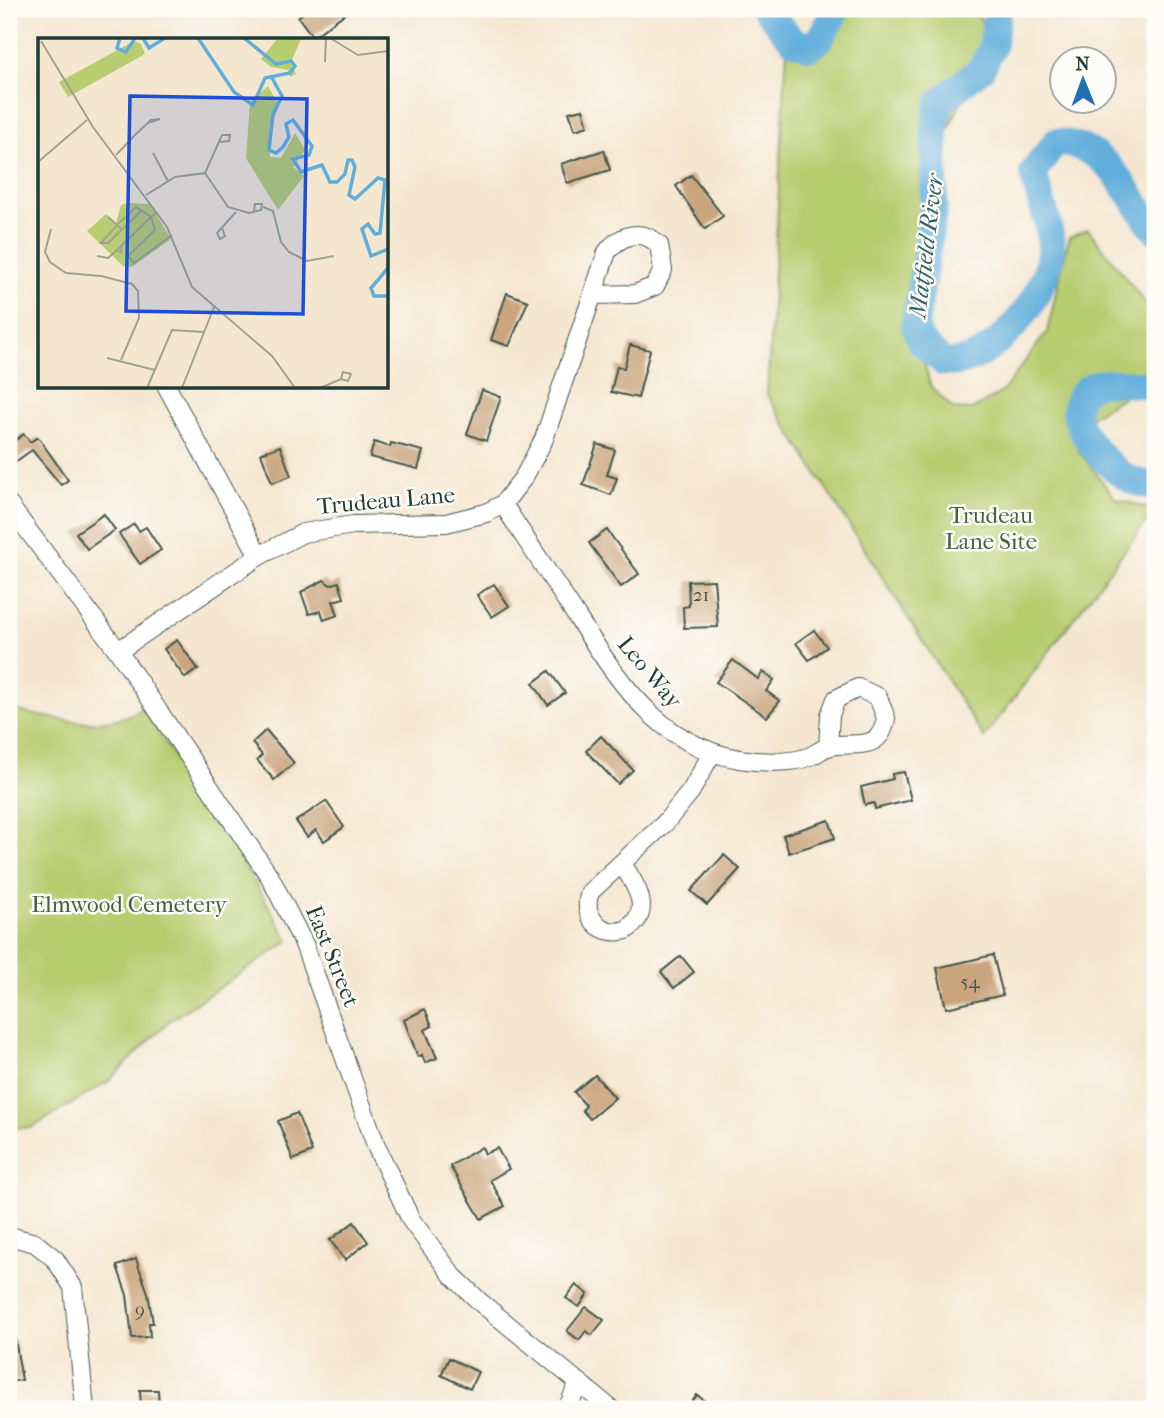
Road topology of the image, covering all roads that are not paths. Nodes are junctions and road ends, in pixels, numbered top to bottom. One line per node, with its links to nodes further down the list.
1 (594, 295): 3 (street)
2 (168, 388): 5 (street)
3 (503, 504): 5 (street, Trudeau Lane); 8 (street, Leo Way)
4 (9, 505): 6 (street, East Street)
5 (259, 556): 6 (street, Trudeau Lane)
6 (118, 652): 11 (street, East Street)
7 (828, 747): 8 (street, Leo Way)
8 (712, 753): 9 (street)
9 (622, 863)
10 (9, 1236): 12 (street)
11 (579, 1382): 13 (street); 14 (street, East Street)
12 (85, 1409)
13 (567, 1409)
14 (611, 1409)

